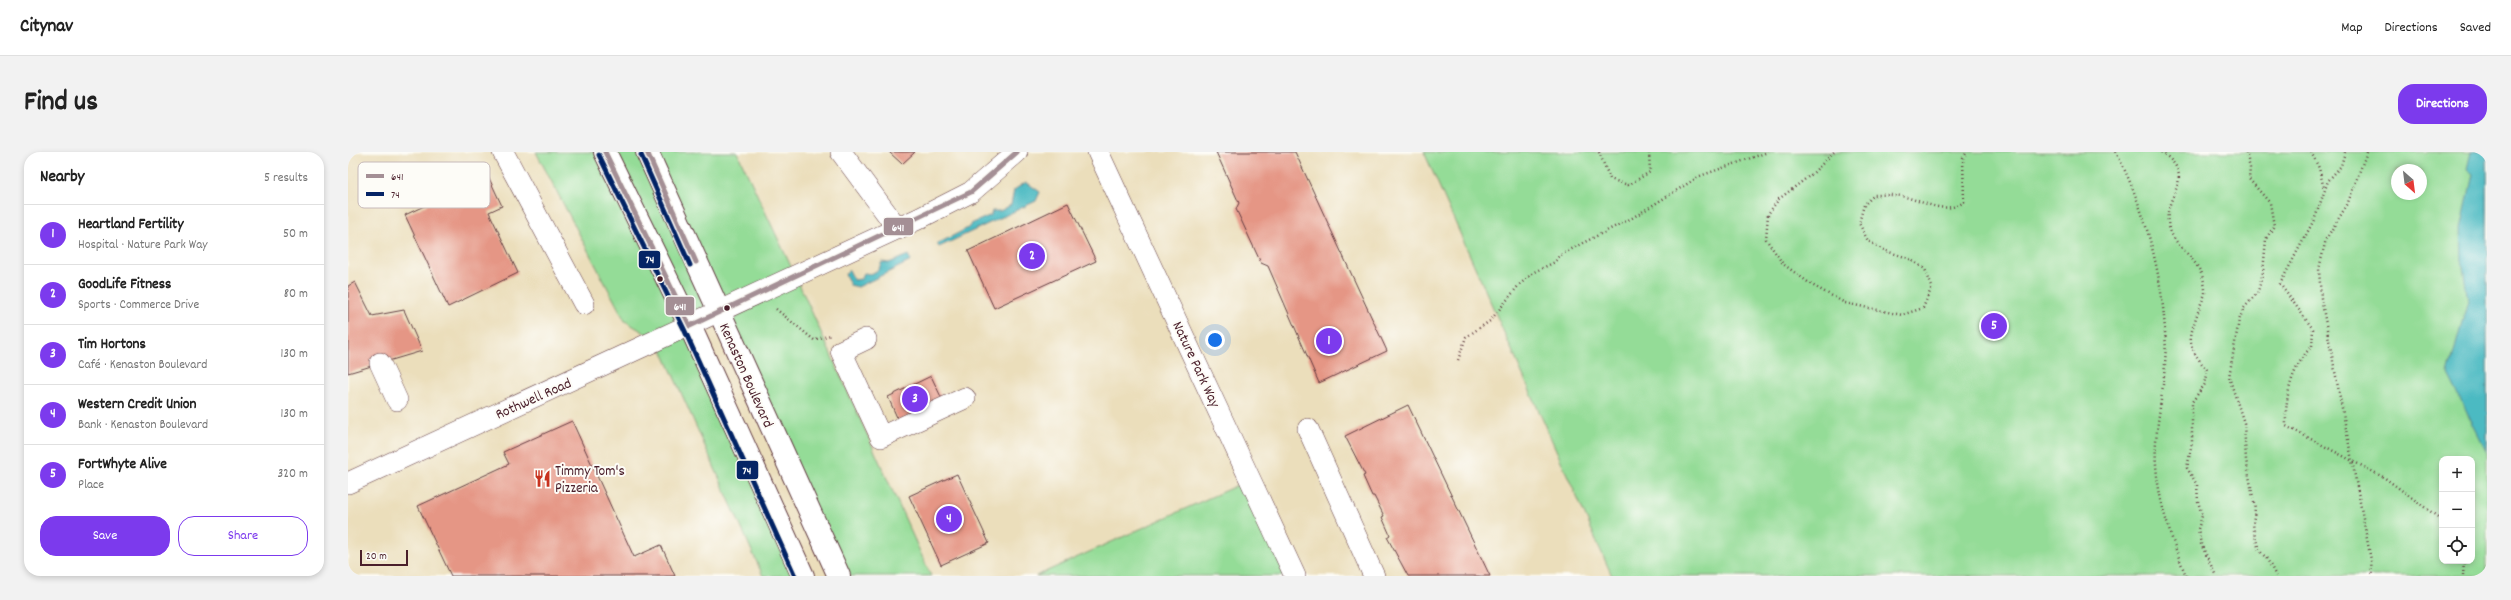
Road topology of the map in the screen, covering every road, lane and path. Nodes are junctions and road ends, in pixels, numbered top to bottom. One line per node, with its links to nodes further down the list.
1 (503, 152): 20 (street)
2 (605, 152): 23 (main road, Kenaston Boulevard)
3 (647, 152): 22 (main road, Kenaston Boulevard)
4 (841, 152): 19 (street)
5 (1017, 152): 19 (street, Rothwell Road)
6 (1098, 152): 37 (street, Nature Park Way)
7 (1599, 152): 8 (path)
8 (1649, 152)
9 (1768, 152): 26 (path)
10 (1834, 152): 11 (path)
11 (1967, 152)
12 (2116, 152): 39 (path)
13 (2161, 152): 40 (path)
14 (2246, 152): 41 (path)
15 (2311, 152): 18 (path)
16 (2345, 152): 18 (path)
17 (2367, 152): 31 (path)
18 (2324, 190): 31 (path)
19 (898, 229): 22 (street, Rothwell Road)
20 (584, 304)
21 (776, 308): 24 (path)
22 (718, 313): 23 (street, Rothwell Road); 36 (main road, Kenaston Boulevard)
23 (690, 326): 32 (street, Rothwell Road); 35 (main road, Kenaston Boulevard)
24 (838, 332)
25 (866, 339): 28 (street)
26 (1458, 360)
27 (380, 363): 29 (street)
28 (965, 398)
29 (397, 400)
30 (1308, 430): 38 (street)
31 (2351, 460): 33 (path); 42 (path)
32 (348, 483)
33 (2439, 518)
34 (2464, 564): 43 (path)
35 (804, 576)
36 (839, 576)
37 (1296, 576)
38 (1374, 576)
39 (2186, 576)
40 (2216, 576)
41 (2276, 576)
42 (2372, 576)
43 (2463, 576)

